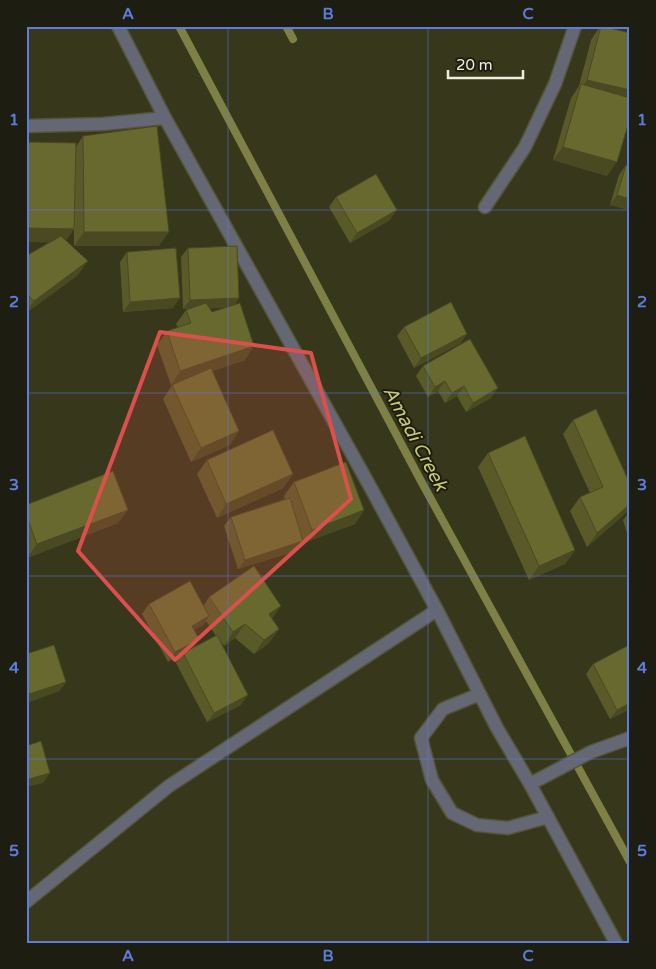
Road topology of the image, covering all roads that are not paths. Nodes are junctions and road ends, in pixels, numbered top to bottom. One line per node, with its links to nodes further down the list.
1 (118, 26): 3 (street)
2 (575, 26): 5 (street)
3 (165, 118): 4 (street); 6 (street)
4 (26, 126)
5 (485, 207)
6 (437, 610): 7 (street); 11 (street)
7 (480, 694): 9 (street); 10 (street)
8 (630, 738): 9 (street)
9 (530, 784): 10 (street)
10 (548, 817): 12 (street)
11 (26, 902)
12 (613, 942)

